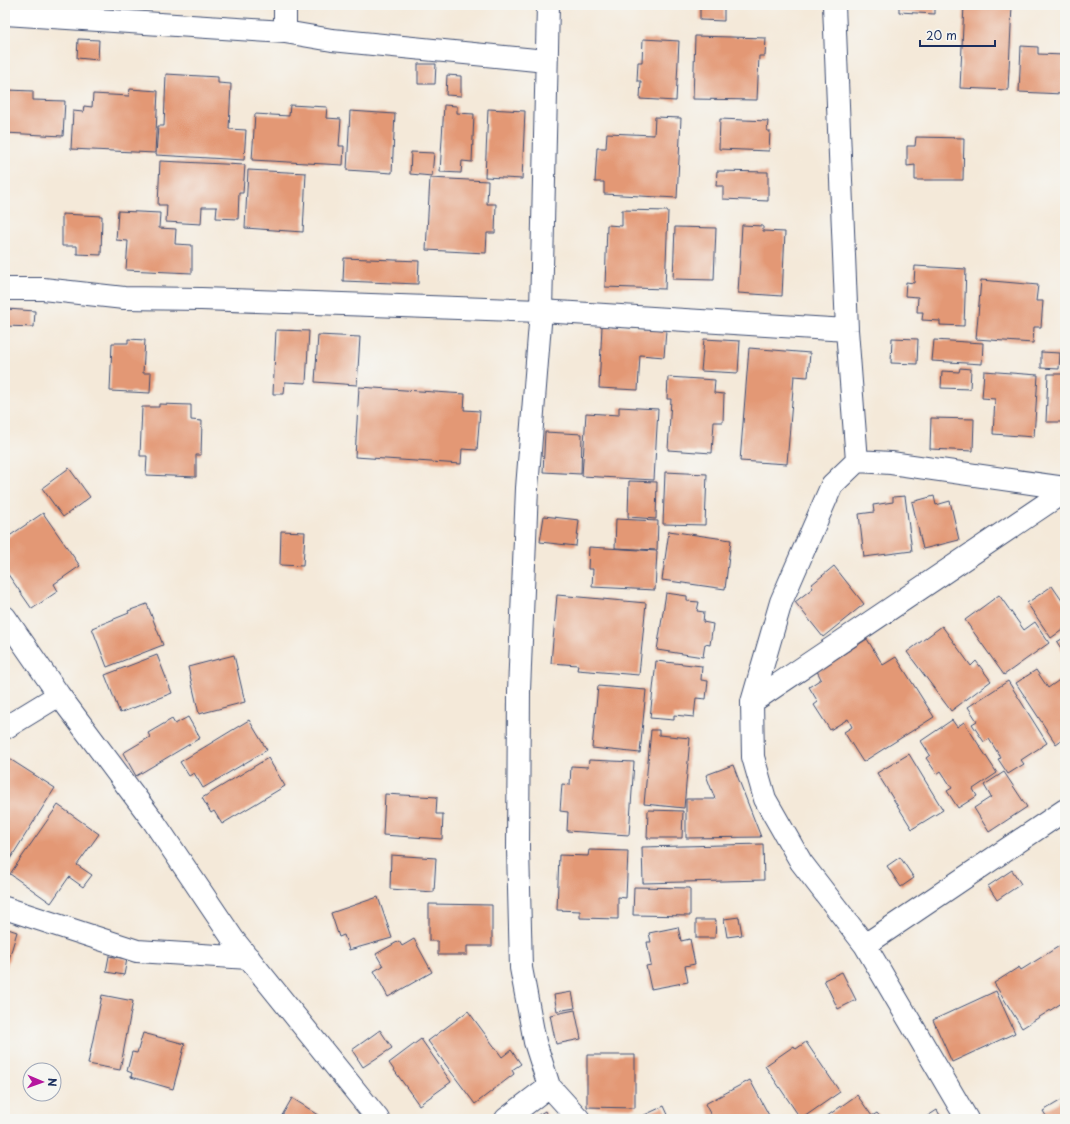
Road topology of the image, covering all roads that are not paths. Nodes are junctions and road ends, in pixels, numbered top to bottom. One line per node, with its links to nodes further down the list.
1 (285, 5): 5 (street)
2 (548, 5): 6 (street)
3 (834, 5): 9 (street)
4 (17, 11): 5 (street)
5 (285, 32): 6 (street)
6 (546, 61): 8 (street)
7 (5, 289): 8 (street)
8 (541, 311): 9 (street); 21 (street)
9 (847, 330): 10 (street)
10 (857, 461): 11 (street); 15 (street)
11 (1065, 488)
12 (1065, 491): 15 (street)
13 (5, 618): 14 (street)
14 (59, 695): 16 (street); 20 (street)
15 (752, 702): 19 (street)
16 (5, 728)
17 (1065, 810): 19 (street)
18 (5, 908): 20 (street)
19 (865, 945): 25 (street)
20 (248, 958): 22 (street)
21 (549, 1086): 23 (street); 24 (street)
22 (378, 1119)
23 (506, 1119)
24 (579, 1119)
25 (967, 1119)

